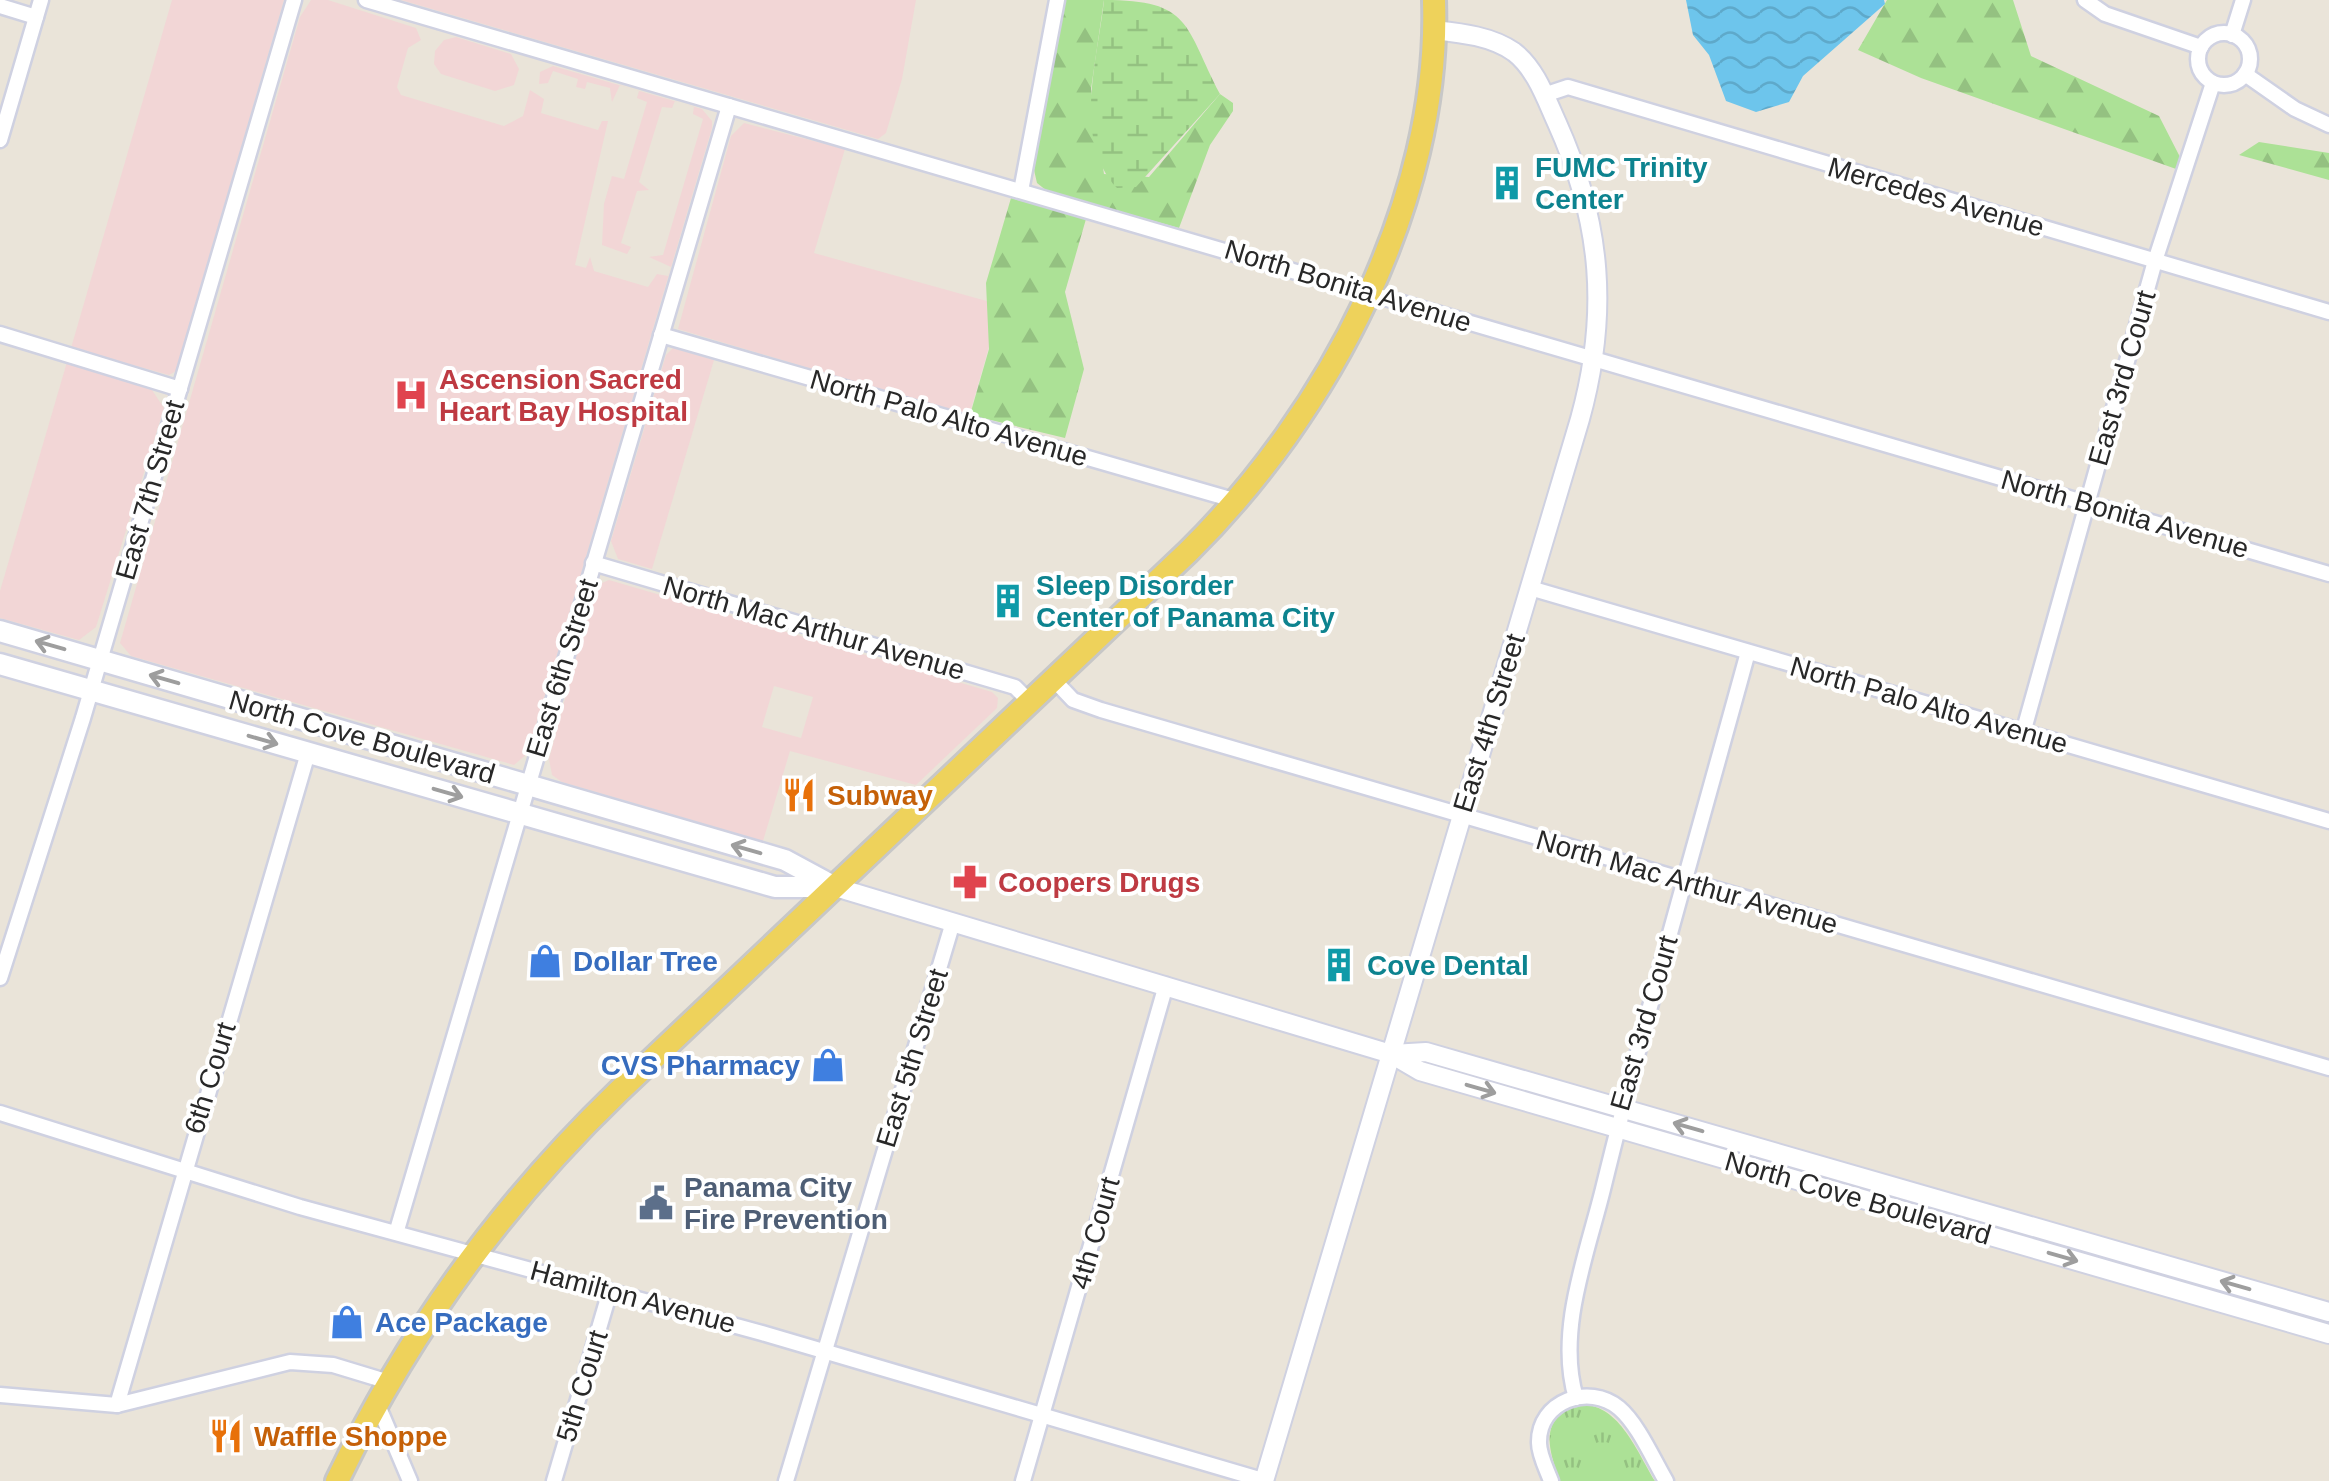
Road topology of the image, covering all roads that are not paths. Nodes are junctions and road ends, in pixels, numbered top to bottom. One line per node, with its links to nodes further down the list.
1 (41, 0): 9 (street)
2 (294, 0): 26 (street, East 7th Street)
3 (366, 0): 16 (street, North Bonita Avenue)
4 (1057, 0): 19 (street)
5 (1434, 0): 10 (main road)
6 (2085, 0): 12 (street)
7 (2243, 0): 11 (street)
8 (0, 6): 9 (street)
9 (36, 17): 18 (street)
10 (1434, 30): 15 (street, East 4th Street); 21 (main road)
11 (2232, 34): 12 (street); 13 (street)
12 (2200, 47): 14 (street)
13 (2245, 74): 14 (street); 17 (street)
14 (2213, 83): 20 (street, East 3rd Court)
15 (1544, 95): 20 (street, Mercedes Avenue); 25 (street, East 4th Street)
16 (730, 106): 19 (street, North Bonita Avenue); 24 (street, East 6th Street)
17 (2329, 125)
18 (0, 140)
19 (1021, 191): 21 (street, North Bonita Avenue)
20 (2155, 261): 22 (street, Mercedes Avenue); 28 (street, East 3rd Court)
21 (1369, 293): 25 (street, North Bonita Avenue); 27 (main road)
22 (2329, 312)
23 (0, 334): 26 (street)
24 (661, 334): 27 (street, North Palo Alto Avenue); 29 (street, East 6th Street)
25 (1595, 358): 28 (street, North Bonita Avenue); 31 (street, East 4th Street)
26 (180, 388): 34 (street, East 7th Street)
27 (1238, 501): 36 (main road)
28 (2087, 503): 30 (street, North Bonita Avenue); 39 (street, East 3rd Court)
29 (593, 563): 38 (street, North Mac Arthur Avenue); 41 (street, East 6th Street)
30 (2329, 574)
31 (1530, 588): 33 (street, North Palo Alto Avenue); 43 (street, East 4th Street)
32 (0, 630): 34 (main road, North Cove Boulevard, one-way to 32)
33 (1748, 652): 39 (street, North Palo Alto Avenue); 45 (street, East 3rd Court)
34 (100, 660): 37 (street, East 7th Street); 41 (main road, North Cove Boulevard, one-way to 34)
35 (0, 664): 37 (main road, North Cove Boulevard)
36 (1054, 680): 38 (main road); 43 (street, North Mac Arthur Avenue)
37 (92, 690): 40 (main road, North Cove Boulevard, one-way to 40); 48 (street, East 7th Street)
38 (1030, 702): 46 (main road)
39 (2023, 732): 44 (street, North Palo Alto Avenue)
40 (308, 753): 42 (main road, North Cove Boulevard, one-way to 42); 55 (street, 6th Court)
41 (527, 785): 42 (street, East 6th Street); 46 (main road, North Cove Boulevard, one-way to 41)
42 (519, 814): 46 (main road, North Cove Boulevard); 57 (street, East 6th Street)
43 (1462, 816): 45 (street, North Mac Arthur Avenue); 50 (street, East 4th Street)
44 (2329, 822)
45 (1685, 882): 51 (street, North Mac Arthur Avenue); 52 (street, East 3rd Court)
46 (835, 887): 47 (street, North Cove Boulevard); 59 (main road)
47 (952, 922): 49 (street, North Cove Boulevard); 63 (street, East 5th Street)
48 (0, 978)
49 (1166, 986): 50 (street, North Cove Boulevard); 68 (street, 4th Court)
50 (1391, 1054): 52 (street, North Cove Boulevard); 54 (street, North Cove Boulevard, one-way to 54); 74 (street, East 4th Street)
51 (2329, 1068)
52 (1621, 1108): 54 (street, East 3rd Court); 56 (street, North Cove Boulevard, one-way to 52)
53 (0, 1113): 55 (street, Hamilton Avenue)
54 (1615, 1127): 58 (street, North Cove Boulevard); 66 (street, East 3rd Court)
55 (183, 1168): 57 (street, Hamilton Avenue); 67 (street, 6th Court)
56 (2019, 1223): 58 (street); 61 (street, North Cove Boulevard, one-way to 56)
57 (398, 1230): 59 (street, Hamilton Avenue)
58 (2013, 1242): 62 (street, North Cove Boulevard, one-way to 62)
59 (474, 1253): 60 (street, Hamilton Avenue); 64 (main road)
60 (610, 1291): 63 (street, Hamilton Avenue); 71 (street, 5th Court)
61 (2329, 1312)
62 (2329, 1334)
63 (824, 1352): 68 (street, Hamilton Avenue); 72 (street, East 5th Street)
64 (383, 1393): 67 (street); 69 (main road); 70 (street)
65 (0, 1395): 67 (street)
66 (1576, 1398): 75 (street); 76 (street)
67 (116, 1405)
68 (1042, 1416): 73 (street, 4th Court); 74 (street, Hamilton Avenue)
69 (337, 1481)
70 (410, 1481)
71 (554, 1481)
72 (786, 1481)
73 (1023, 1481)
74 (1265, 1481)
75 (1551, 1481)
76 (1666, 1481)

